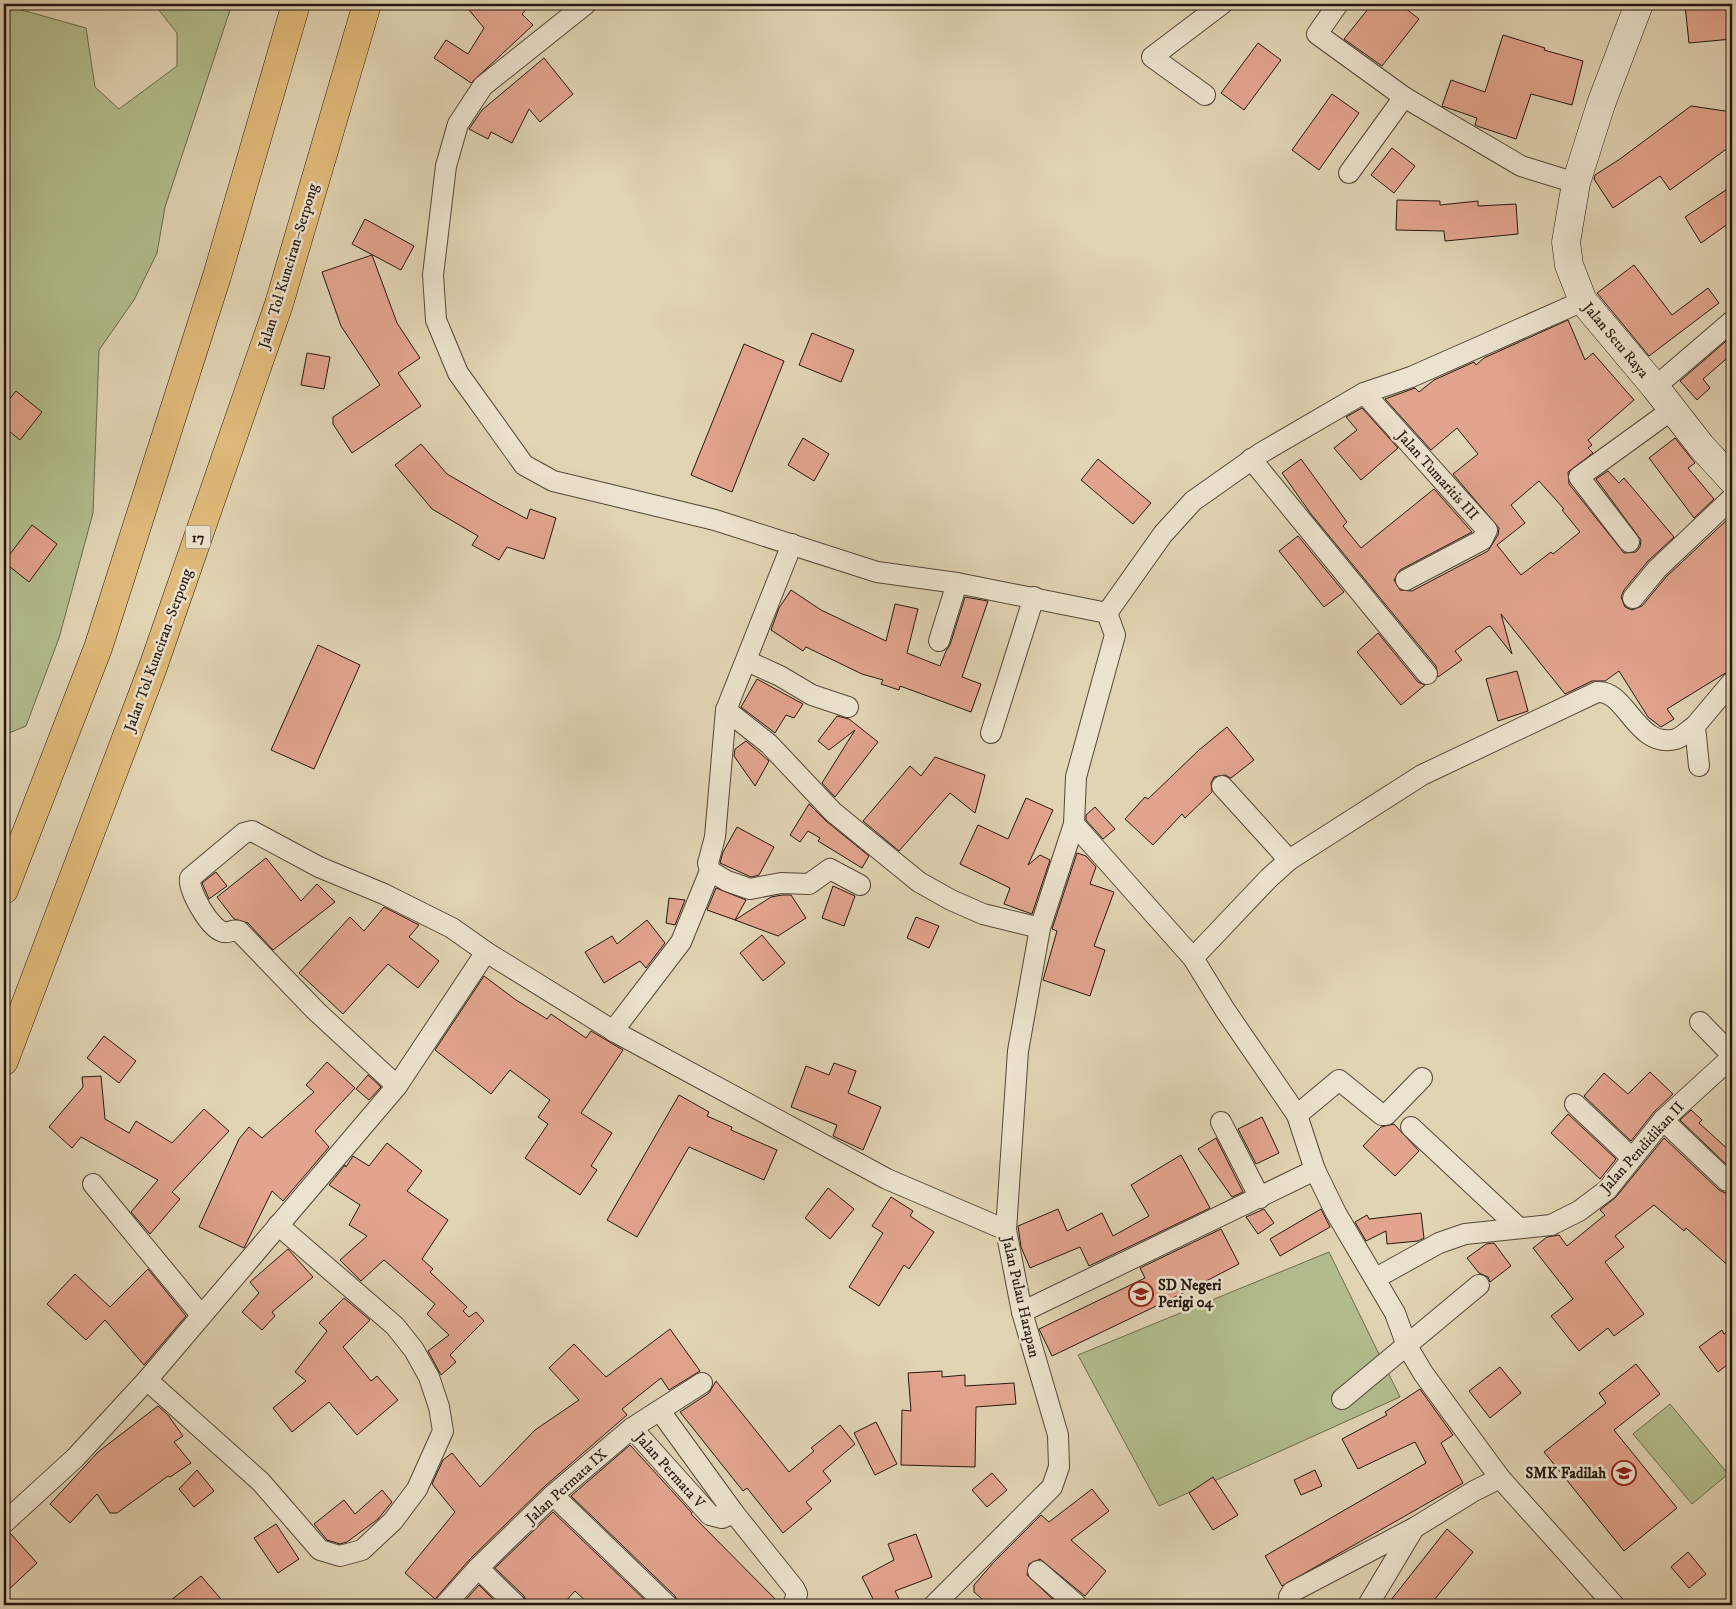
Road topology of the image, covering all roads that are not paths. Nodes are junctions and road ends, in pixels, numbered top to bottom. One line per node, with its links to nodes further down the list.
1 (296, 4): 40 (highway)
2 (367, 4): 47 (highway, Jalan Tol Kunciran–Serpong / 17)
3 (586, 4): 20 (street)
4 (1222, 4): 7 (street)
5 (1338, 4): 8 (street)
6 (1639, 4): 10 (street, Jalan Setu Raya)
7 (1205, 95)
8 (1404, 97): 9 (street); 10 (street)
9 (1349, 173)
10 (1576, 183): 11 (street, Jalan Setu Raya)
11 (1583, 301): 13 (street, Jalan Setu Raya); 14 (street)
12 (1732, 321): 13 (street)
13 (1655, 387): 15 (street, Jalan Setu Raya)
14 (1364, 393): 16 (street); 21 (street, Jalan Tumaritis III)
15 (1673, 409): 17 (street, Jalan Setu Raya); 19 (street)
16 (1251, 459): 25 (street); 28 (street)
17 (1732, 480)
18 (1732, 498): 24 (street)
19 (1629, 542)
20 (792, 544): 22 (street); 27 (street)
21 (1406, 580)
22 (957, 582): 23 (street); 26 (street)
23 (1034, 596): 25 (street); 33 (street)
24 (1633, 598)
25 (1107, 613): 36 (street, Jalan Pulau Harapan)
26 (939, 641)
27 (747, 661): 30 (street); 31 (street)
28 (1427, 674)
29 (1732, 682): 32 (street)
30 (848, 707)
31 (726, 710): 38 (street); 41 (street)
32 (1695, 726): 34 (street); 37 (street)
33 (991, 733)
34 (1699, 766)
35 (1222, 786): 37 (street)
36 (1074, 824): 41 (street, Jalan Pulau Harapan); 43 (street)
37 (1289, 860): 43 (street)
38 (710, 871): 39 (street); 45 (street)
39 (860, 885)
40 (4, 890)
41 (1040, 928): 62 (street, Jalan Pulau Harapan)
42 (486, 952): 45 (street); 49 (street); 49 (street)
43 (1194, 958): 51 (street)
44 (1700, 1022): 46 (street)
45 (613, 1031): 62 (street)
46 (1732, 1056): 52 (street, Jalan Pendidikan II)
47 (4, 1061)
48 (1422, 1078): 51 (street)
49 (397, 1086): 60 (street)
50 (1575, 1104): 55 (street)
51 (1297, 1115): 56 (street)
52 (1664, 1120): 55 (street, Jalan Pendidikan II); 57 (street)
53 (1221, 1122): 59 (street)
54 (1411, 1127): 61 (street)
55 (1632, 1158): 61 (street, Jalan Pendidikan II)
56 (1315, 1170): 59 (street); 63 (street)
57 (1727, 1181)
58 (93, 1184): 66 (street)
59 (1260, 1198): 65 (street)
60 (278, 1225): 66 (street); 68 (street)
61 (1519, 1228): 63 (street, Jalan Pendidikan II)
62 (1006, 1230): 65 (street, Jalan Pulau Harapan)
63 (1376, 1278): 67 (street)
64 (1479, 1285): 67 (street)
65 (1022, 1312): 84 (street, Jalan Pulau Harapan)
66 (201, 1315): 68 (street)
67 (1407, 1346): 70 (street); 73 (street)
68 (147, 1380): 76 (street)
69 (702, 1383): 71 (street, Jalan Permata IX)
70 (1342, 1399)
71 (660, 1411): 72 (street, Jalan Permata IX); 75 (street, Jalan Permata V)
72 (632, 1428): 74 (street, Jalan Permata IX); 75 (street, Jalan Permata V)
73 (1500, 1478): 77 (street); 88 (street)
74 (552, 1496): 78 (street, Jalan Permata IX); 82 (street)
75 (734, 1512): 83 (street, Jalan Permata V)
76 (4, 1523)
77 (1414, 1528): 86 (street); 87 (street)
78 (478, 1568): 80 (street, Jalan Permata IX); 81 (street)
79 (1038, 1570): 85 (street)
80 (445, 1605)
81 (516, 1605)
82 (666, 1605)
83 (793, 1605)
84 (934, 1605)
85 (1076, 1605)
86 (1289, 1605)
87 (1368, 1605)
88 (1614, 1605)

